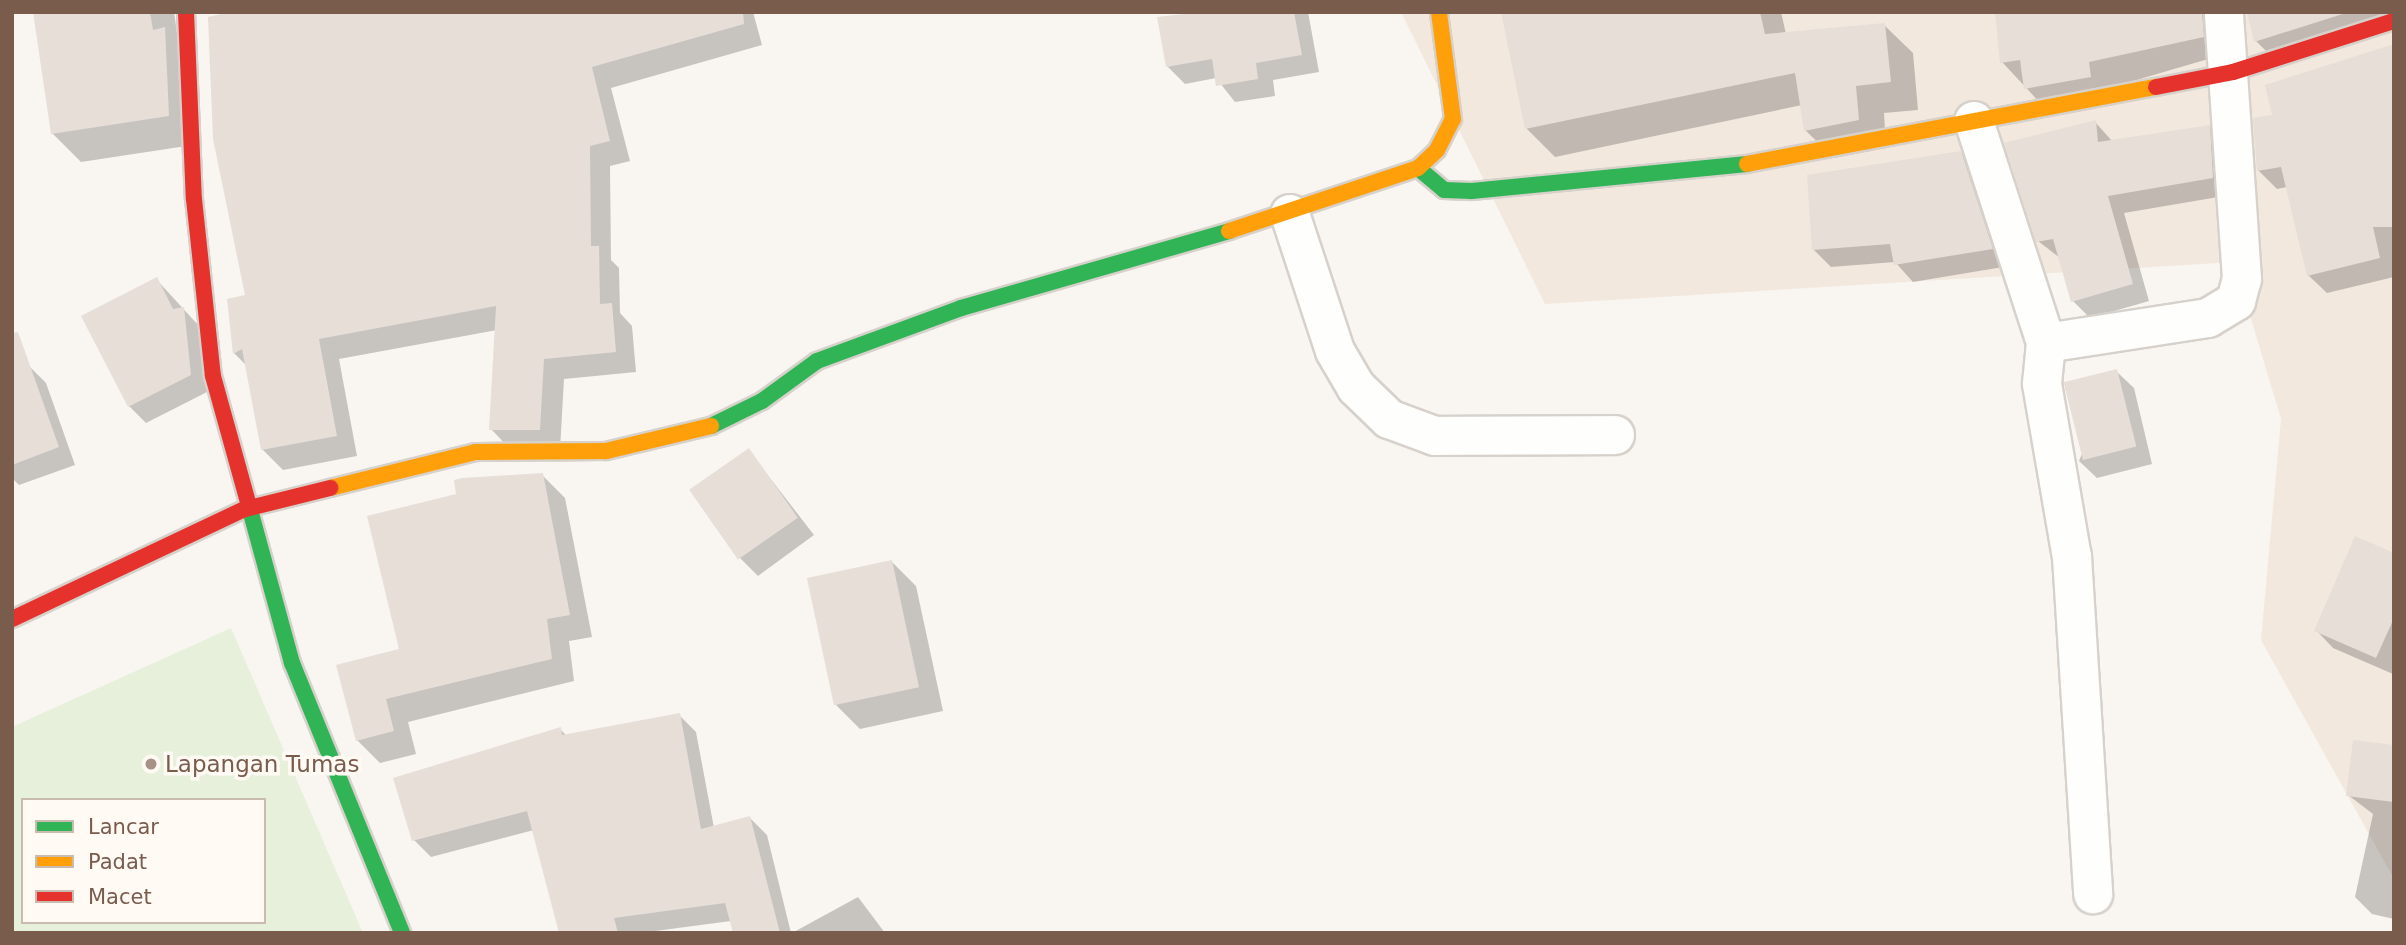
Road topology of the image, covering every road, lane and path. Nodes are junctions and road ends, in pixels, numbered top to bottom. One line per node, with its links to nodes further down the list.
1 (186, 12): 11 (street)
2 (1439, 12): 7 (street)
3 (2224, 12): 5 (street)
4 (2394, 21): 5 (street)
5 (2233, 72): 6 (street); 9 (street)
6 (1974, 121): 7 (street); 9 (street)
7 (1418, 168): 8 (street)
8 (1290, 214): 10 (street); 11 (street)
9 (2046, 343): 13 (street)
10 (1615, 435)
11 (245, 509): 12 (street); 14 (street)
12 (12, 619)
13 (2093, 894)
14 (402, 933)

